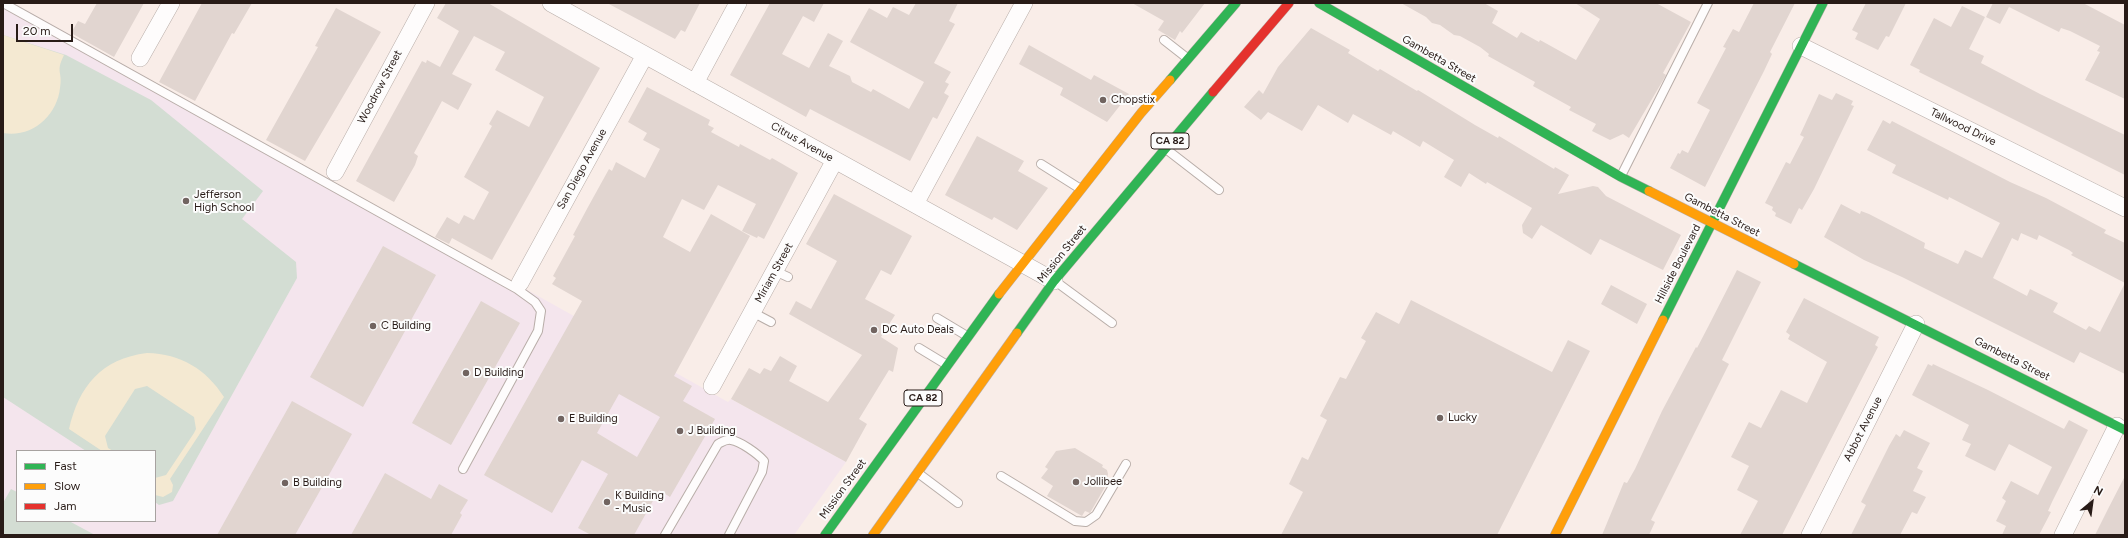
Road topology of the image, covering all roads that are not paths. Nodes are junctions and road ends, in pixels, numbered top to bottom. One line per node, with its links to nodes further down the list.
1 (3, 3): 30 (lane)
2 (171, 3): 15 (street)
3 (426, 3): 21 (street, Woodrow Street)
4 (551, 3): 14 (street, Citrus Avenue)
5 (738, 3): 17 (street)
6 (1024, 3): 25 (street)
7 (1236, 3): 16 (main road, Mission Street / CA 82)
8 (1289, 3): 18 (main road, Mission Street / CA 82)
9 (1319, 3): 22 (main road, Gambetta Street)
10 (1708, 3): 22 (lane)
11 (1823, 3): 13 (main road, Hillside Boulevard)
12 (1164, 40): 16 (lane)
13 (1801, 46): 26 (street, Tallwood Drive); 27 (main road, Hillside Boulevard)
14 (645, 55): 17 (street, Citrus Avenue); 30 (street, San Diego Avenue)
15 (140, 58)
16 (1188, 58): 23 (main road, Mission Street / CA 82)
17 (695, 83): 19 (street, Citrus Avenue)
18 (1164, 148): 24 (lane); 29 (main road, Mission Street / CA 82)
19 (835, 160): 25 (street, Citrus Avenue); 31 (street, Miriam Street)
20 (1042, 164): 23 (lane)
21 (335, 172)
22 (1621, 177): 27 (main road, Gambetta Street)
23 (1082, 190): 28 (main road, Mission Street / CA 82)
24 (1218, 190)
25 (915, 204): 28 (street, Citrus Avenue)
26 (2125, 208)
27 (1712, 224): 35 (main road, Gambetta Street); 50 (main road, Hillside Boulevard)
28 (1024, 263): 29 (street, Citrus Avenue); 36 (main road, Mission Street / CA 82)
29 (1054, 281): 34 (lane); 43 (main road, Mission Street / CA 82)
30 (518, 286): 42 (lane)
31 (752, 312): 33 (lane); 39 (street, Miriam Street)
32 (937, 318): 36 (lane)
33 (770, 322)
34 (1112, 323)
35 (1916, 324): 40 (main road, Gambetta Street); 51 (street, Abbot Avenue)
36 (968, 337): 38 (main road, Mission Street / CA 82)
37 (919, 348): 38 (lane)
38 (948, 365): 48 (main road, Mission Street / CA 82)
39 (712, 386)
40 (2121, 428): 52 (street)
41 (1126, 464): 44 (lane)
42 (463, 469)
43 (917, 472): 45 (lane); 49 (main road, Mission Street / CA 82)
44 (1001, 476)
45 (958, 503)
46 (665, 535): 47 (lane)
47 (729, 535)
48 (825, 535)
49 (873, 535)
50 (1556, 535)
51 (1810, 535)
52 (2063, 535)

